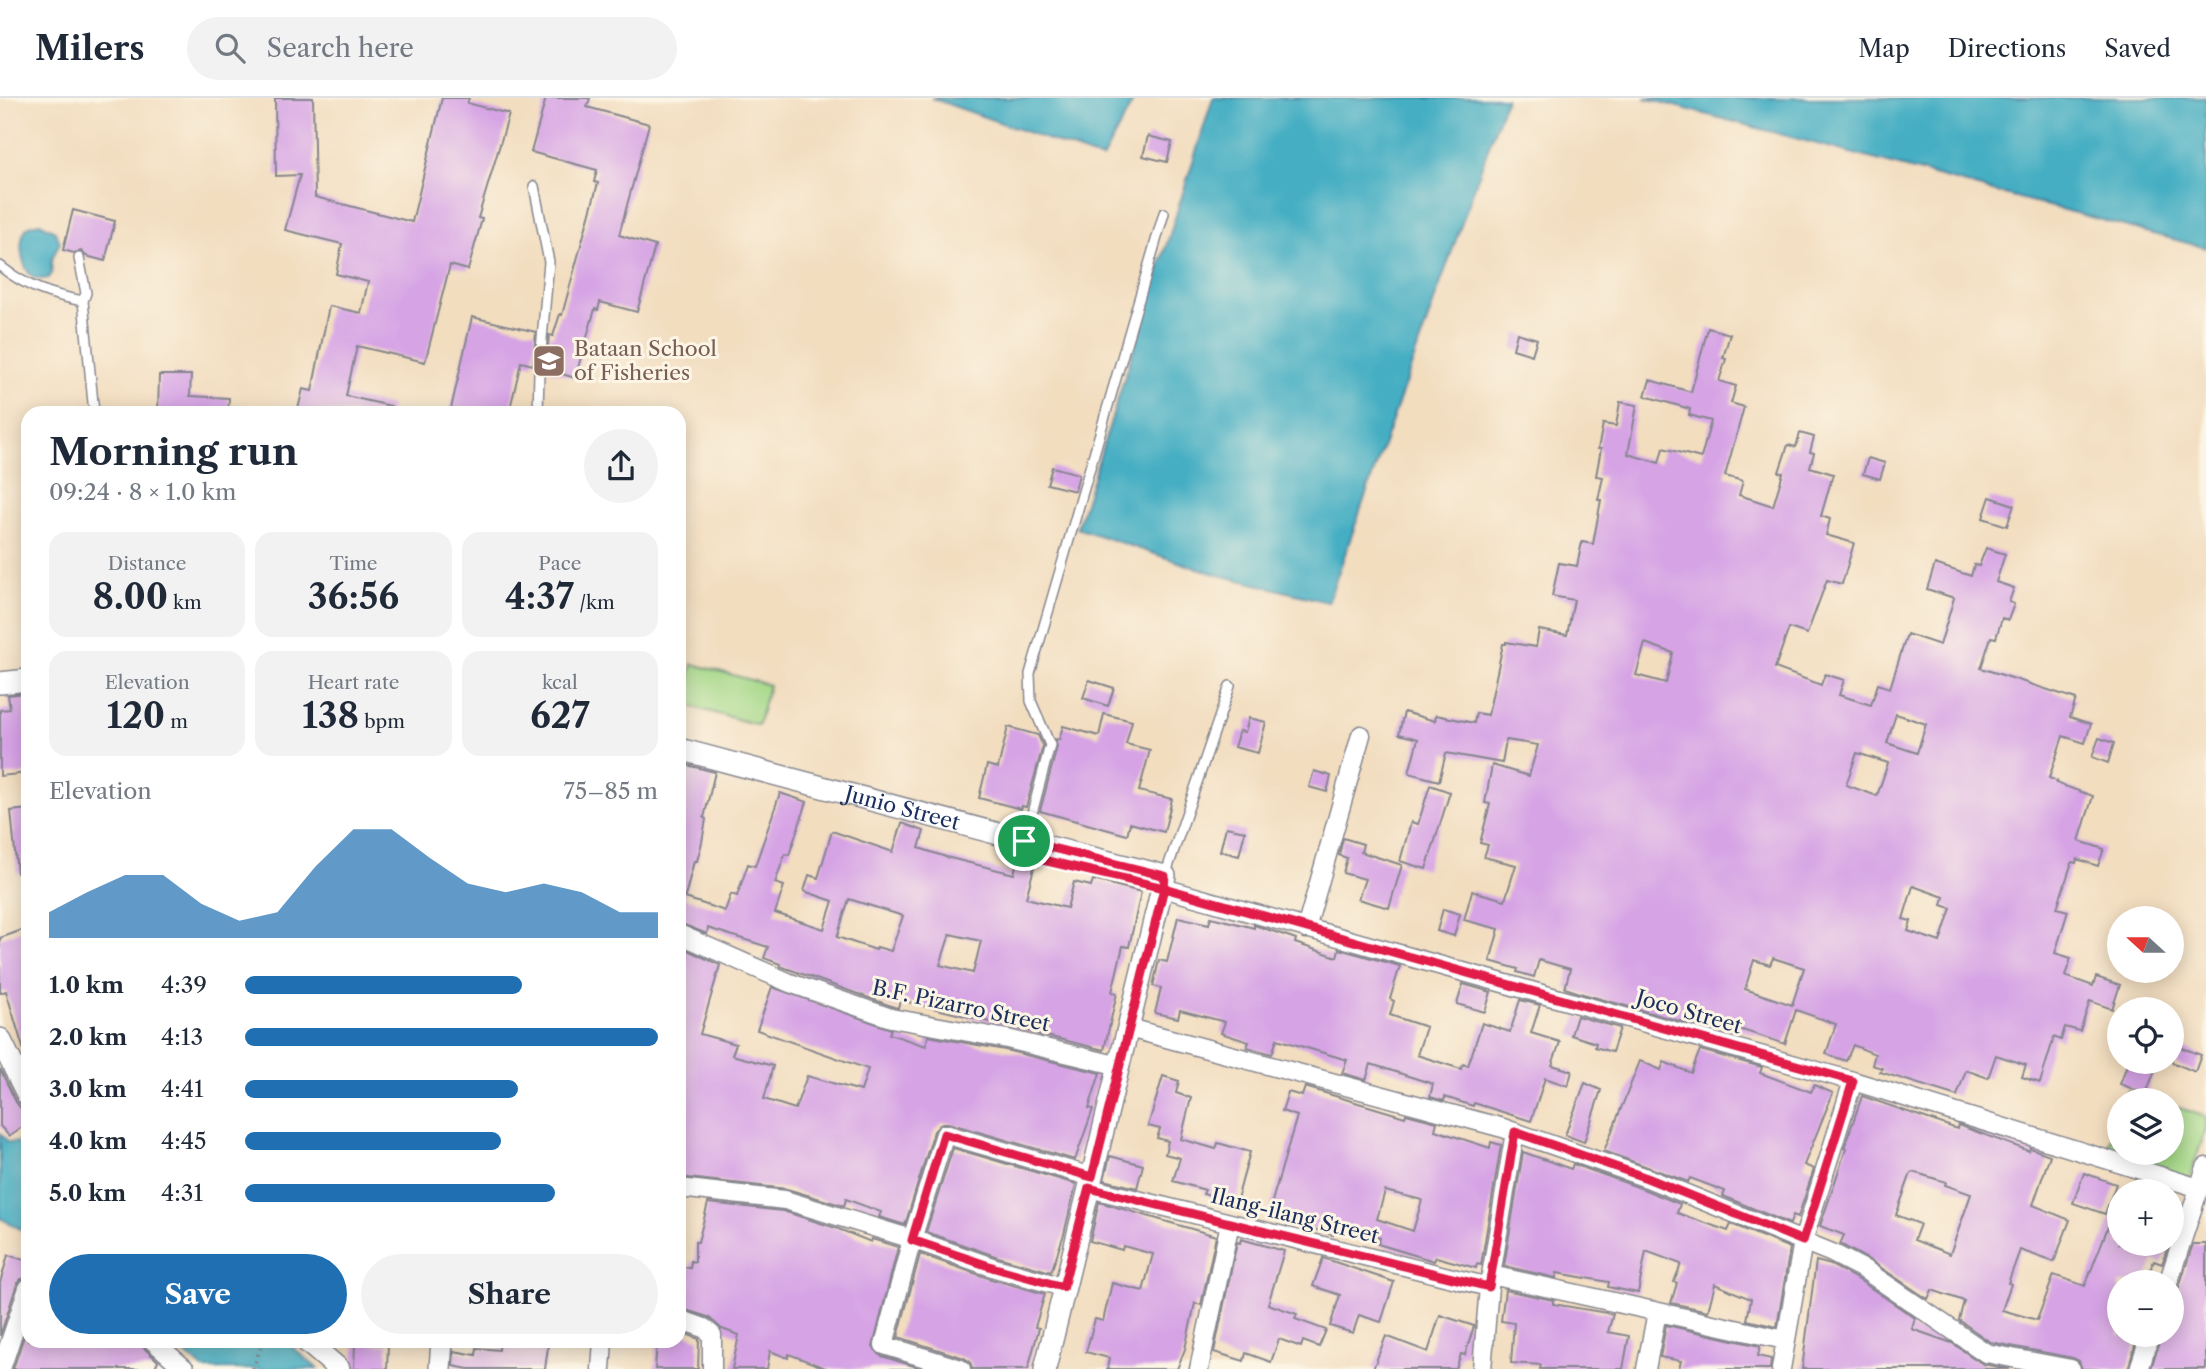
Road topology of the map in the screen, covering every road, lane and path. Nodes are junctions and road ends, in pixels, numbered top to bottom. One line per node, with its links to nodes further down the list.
1 (534, 186): 7 (lane)
2 (1164, 213): 16 (lane)
3 (79, 258): 5 (lane)
4 (0, 266): 5 (lane)
5 (83, 301): 6 (lane)
6 (93, 406)
7 (538, 406)
8 (21, 666): 9 (street)
9 (0, 668)
10 (21, 681): 11 (street)
11 (0, 683)
12 (1230, 686): 17 (lane)
13 (1361, 735): 18 (street)
14 (686, 751): 16 (street, Junio Street)
15 (686, 760): 16 (street, Junio Street)
16 (1023, 848): 17 (street, Junio Street)
17 (1164, 882): 18 (street, Joco Street); 20 (street)
18 (1306, 929): 23 (street, Joco Street)
19 (686, 937): 22 (street, B.F. Pizarro Street)
20 (1129, 1027): 22 (street); 25 (street)
21 (0, 1039): 24 (street)
22 (1120, 1066): 27 (street)
23 (1853, 1081): 28 (street, Joco Street); 32 (street)
24 (21, 1082)
25 (1515, 1132): 32 (street); 34 (street)
26 (2206, 1167): 28 (street)
27 (1091, 1182): 30 (street, Ilang-ilang Street); 31 (street, Ilang-ilang Street); 35 (street)
28 (2199, 1188): 33 (street)
29 (686, 1189): 31 (street)
30 (1230, 1223): 34 (street, Ilang-ilang Street); 46 (street)
31 (912, 1240): 35 (street); 54 (street)
32 (1803, 1241): 39 (street); 59 (street)
33 (2172, 1270)
34 (1490, 1281): 37 (street, Ilang-ilang Street); 56 (street)
35 (1063, 1287): 55 (street)
36 (21, 1309): 47 (street)
37 (1657, 1312): 39 (street, Ilang-ilang Street); 57 (street)
38 (686, 1322): 53 (street)
39 (1785, 1340): 58 (street)
40 (2146, 1347): 60 (street)
41 (161, 1348): 48 (street)
42 (260, 1348): 49 (path)
43 (314, 1348): 50 (street)
44 (441, 1348): 51 (street)
45 (602, 1348): 52 (street)
46 (1203, 1368)
47 (1, 1369)
48 (185, 1369)
49 (253, 1369)
50 (339, 1369)
51 (440, 1369)
52 (601, 1369)
53 (712, 1369)
54 (961, 1369)
55 (1045, 1369)
56 (1482, 1369)
57 (1646, 1369)
58 (1781, 1369)
59 (2071, 1369)
60 (2139, 1369)

